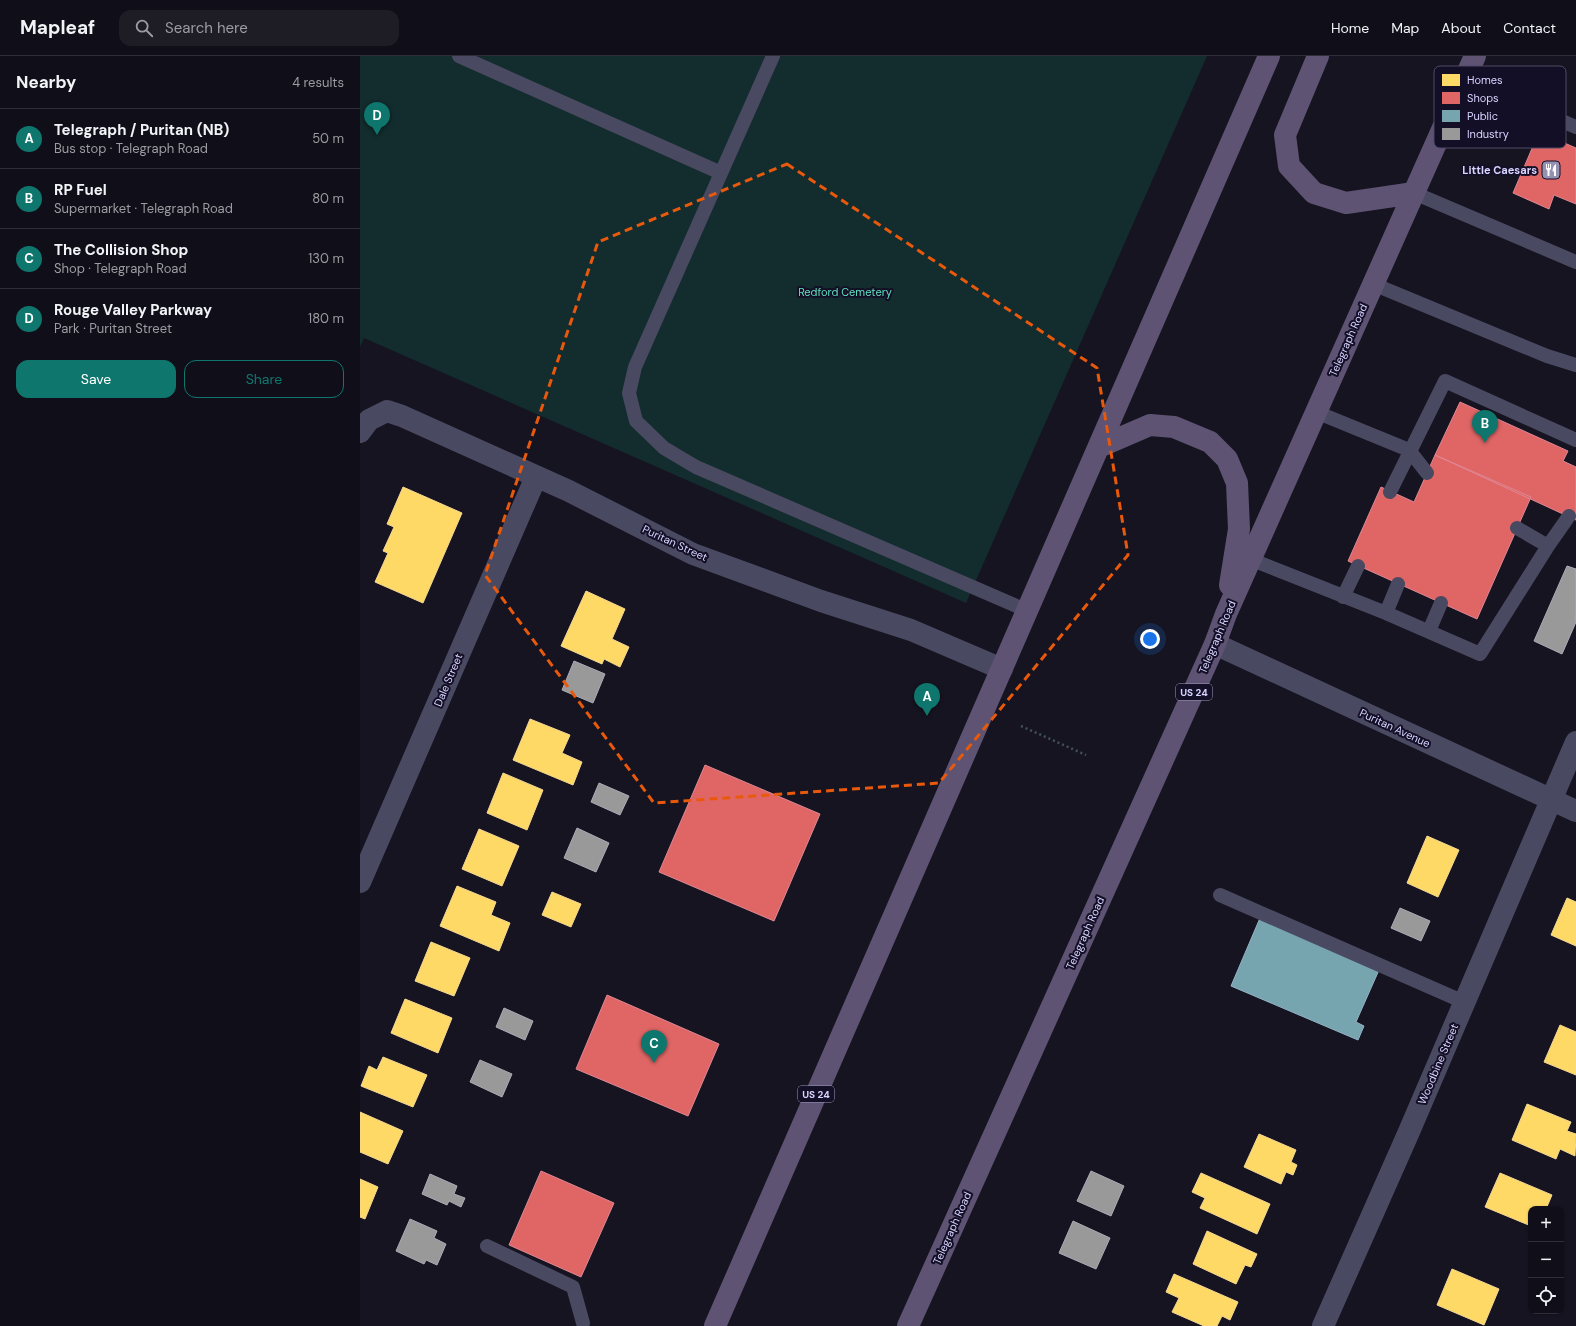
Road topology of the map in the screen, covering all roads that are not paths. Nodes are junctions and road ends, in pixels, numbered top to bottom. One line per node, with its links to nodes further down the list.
1 (459, 56): 6 (lane)
2 (773, 56): 11 (lane)
3 (1269, 56): 19 (main road, US 24)
4 (1318, 56): 12 (main road)
5 (1475, 56): 7 (main road, Telegraph Road / US 24)
6 (473, 59): 11 (lane)
7 (1470, 66)
8 (1566, 123): 9 (lane)
9 (1576, 127)
10 (1434, 148): 12 (main road, Telegraph Road / US 24)
11 (721, 172): 32 (lane)
12 (1414, 193): 13 (lane); 14 (main road, Telegraph Road / US 24)
13 (1576, 262)
14 (1373, 284): 15 (lane); 16 (main road, Telegraph Road / US 24)
15 (1576, 365)
16 (1316, 412): 20 (lane); 27 (main road, Telegraph Road / US 24)
17 (360, 432): 22 (street, Puritan Street)
18 (1576, 440): 20 (lane)
19 (1099, 447): 32 (main road, US 24); 34 (main road)
20 (1409, 450): 21 (lane); 23 (lane)
21 (1427, 473)
22 (536, 478): 37 (street, Puritan Street); 41 (street, Dale Street)
23 (1390, 492)
24 (1569, 516): 26 (lane)
25 (1517, 528): 26 (lane)
26 (1548, 546): 35 (lane)
27 (1250, 560): 30 (lane); 34 (main road, Telegraph Road / US 24)
28 (1358, 566): 30 (lane)
29 (1398, 584): 33 (lane)
30 (1343, 597): 33 (lane)
31 (1441, 603): 35 (lane)
32 (1028, 611): 37 (main road, US 24)
33 (1386, 612): 35 (lane)
34 (1226, 614): 36 (main road, Telegraph Road / US 24)
35 (1429, 631)
36 (1215, 644): 39 (street, Puritan Avenue); 47 (main road, Telegraph Road / US 24)
37 (1002, 669): 46 (main road, US 24)
38 (1576, 742): 39 (street, Woodbine Street)
39 (1551, 800): 40 (street, Puritan Avenue); 43 (street, Woodbine Street)
40 (1576, 811)
41 (360, 882)
42 (1220, 895): 43 (lane)
43 (1464, 1002): 48 (street, Woodbine Street)
44 (487, 1246): 45 (lane)
45 (583, 1323)
46 (715, 1326)
47 (908, 1326)
48 (1323, 1326)

